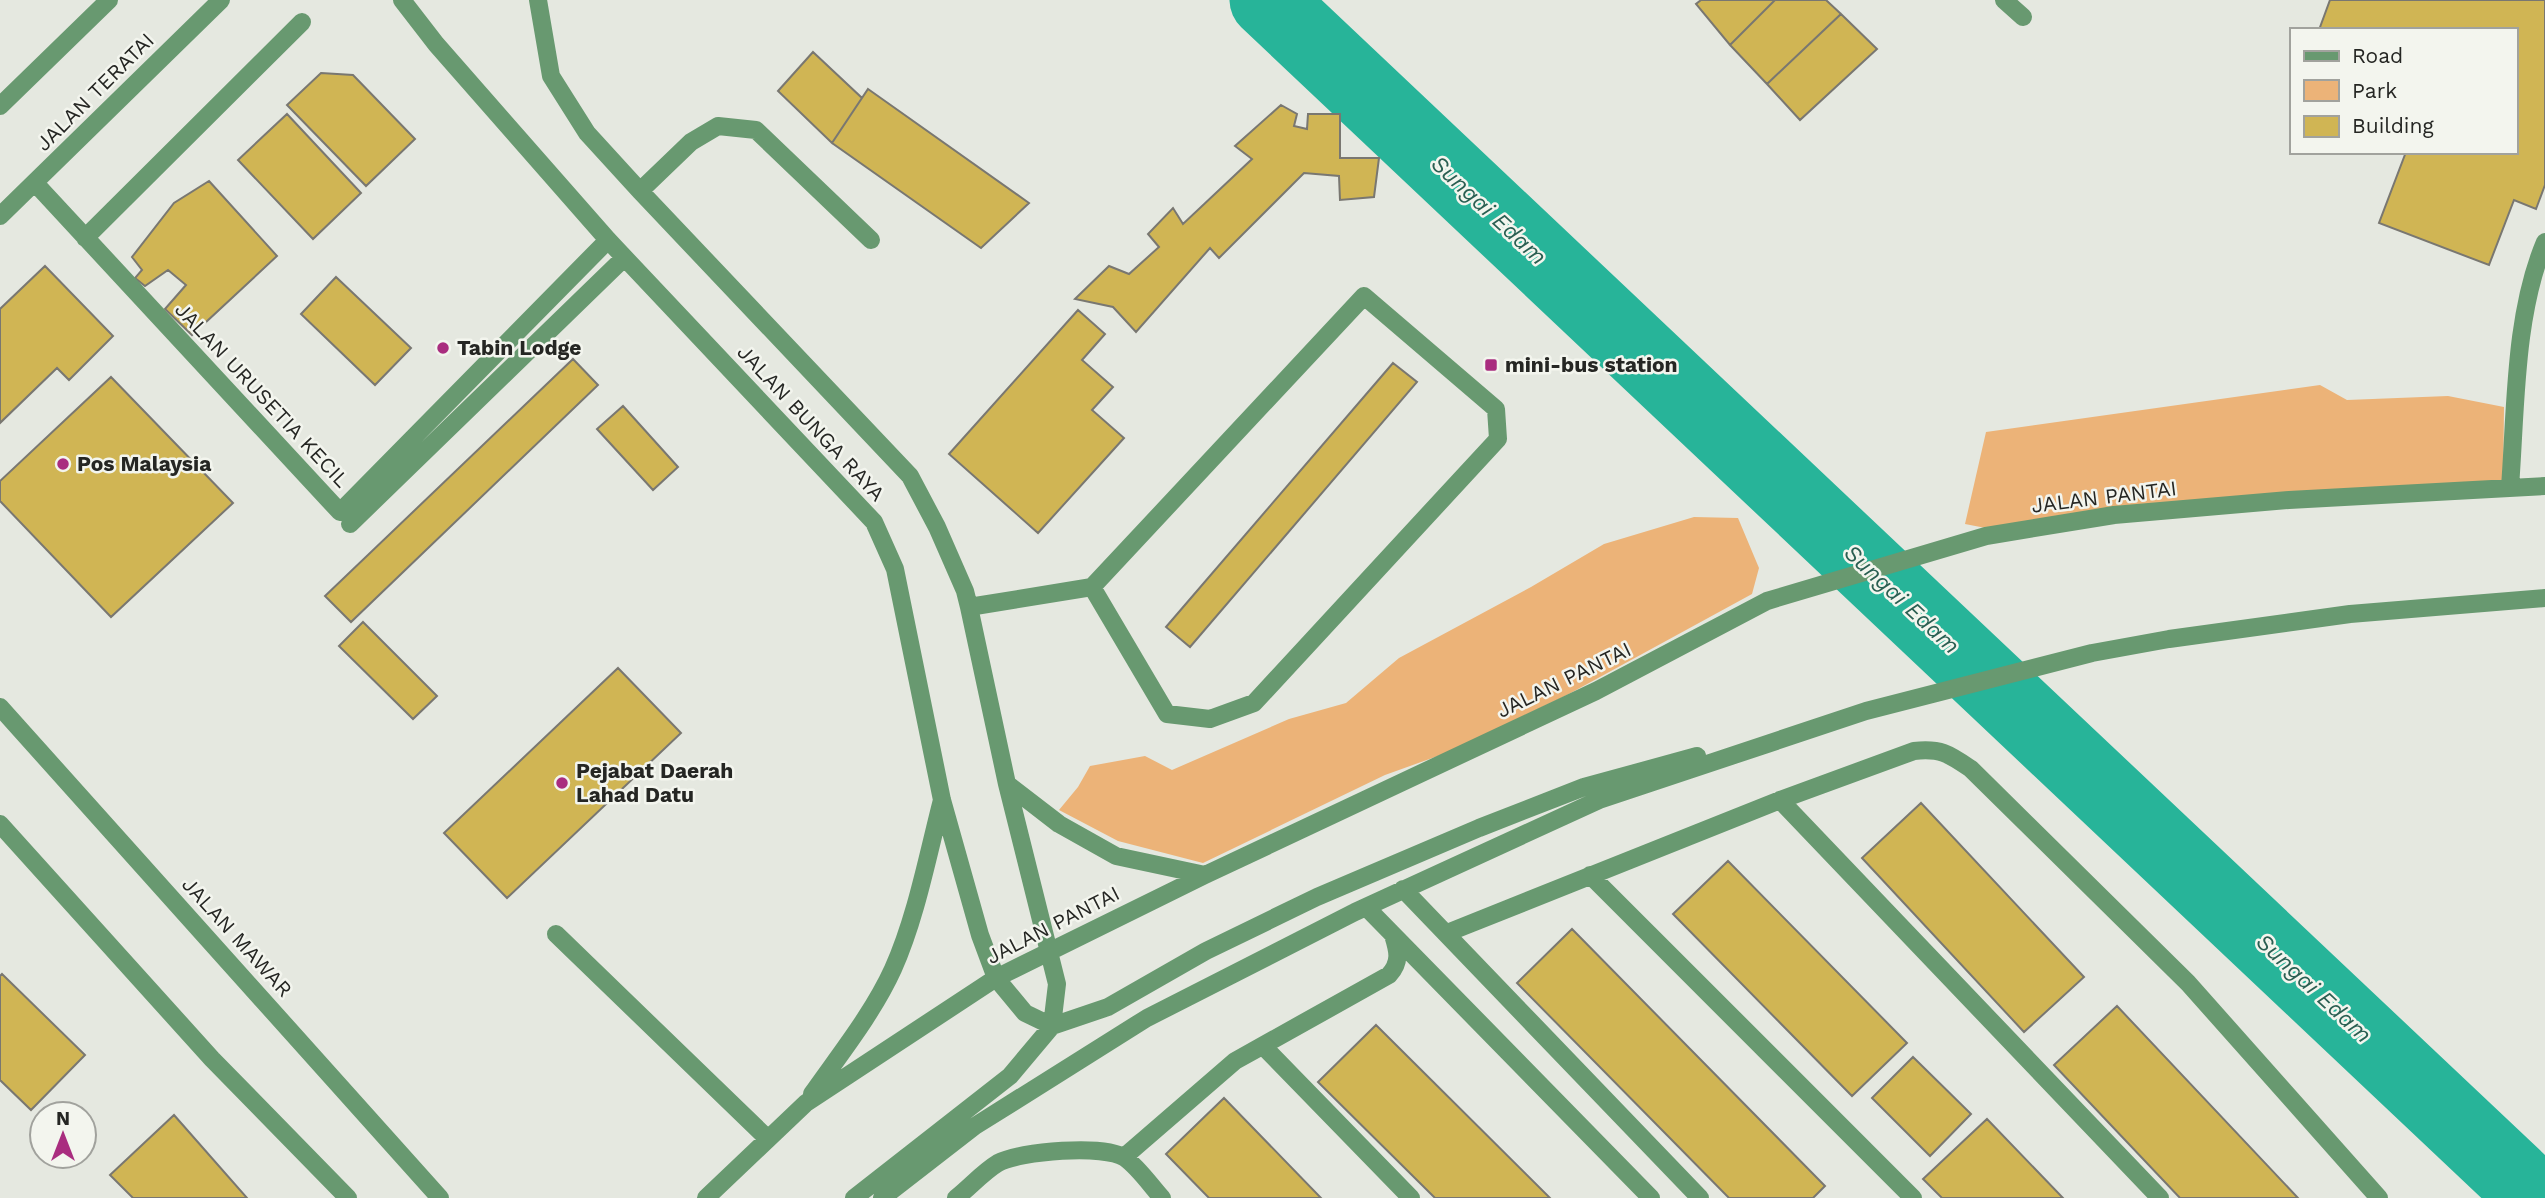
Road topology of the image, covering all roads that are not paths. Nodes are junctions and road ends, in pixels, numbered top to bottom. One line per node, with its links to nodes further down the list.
1 (109, 0): 8 (street)
2 (221, 0): 9 (street, JALAN TERATAI)
3 (402, 0): 13 (street, JALAN BUNGA RAYA)
4 (538, 0): 10 (street, JALAN BUNGA RAYA)
5 (2004, 0): 6 (street)
6 (2023, 17)
7 (302, 22): 12 (street)
8 (0, 106)
9 (35, 183): 11 (street, JALAN TERATAI); 12 (street, JALAN URUSETIA KECIL)
10 (640, 191): 14 (street); 22 (street, JALAN BUNGA RAYA)
11 (0, 216)
12 (85, 237): 13 (street, JALAN URUSETIA KECIL)
13 (608, 240): 16 (street, JALAN BUNGA RAYA)
14 (871, 240)
15 (2545, 242): 18 (street)
16 (624, 258): 19 (street, JALAN URUSETIA KECIL); 26 (street, JALAN BUNGA RAYA)
17 (2545, 486): 18 (street, JALAN PANTAI)
18 (2510, 487): 29 (street, JALAN PANTAI)
19 (350, 524)
20 (1092, 586): 20 (street); 22 (street)
21 (2545, 598): 24 (street)
22 (969, 607): 25 (street, JALAN BUNGA RAYA)
23 (0, 707): 44 (street, JALAN MAWAR)
24 (1866, 711): 31 (street); 38 (street)
25 (1007, 784): 29 (street); 36 (street, JALAN BUNGA RAYA)
26 (942, 800): 37 (street, JALAN BUNGA RAYA); 40 (street)
27 (1780, 800): 30 (street); 54 (street); 55 (street)
28 (0, 824): 43 (street)
29 (1205, 875): 36 (street, JALAN PANTAI)
30 (1590, 875): 33 (street); 53 (street)
31 (1403, 889): 32 (street); 33 (street)
32 (1366, 907): 35 (street); 47 (street)
33 (1447, 933): 52 (street)
34 (556, 934): 41 (street)
35 (1393, 935): 39 (street); 51 (street)
36 (1049, 952): 37 (street, JALAN PANTAI); 38 (street, JALAN BUNGA RAYA)
37 (996, 978): 38 (street, JALAN BUNGA RAYA); 40 (street, JALAN PANTAI)
38 (1052, 1026): 46 (street)
39 (1264, 1047): 42 (street); 50 (street)
40 (806, 1103): 41 (street, JALAN PANTAI)
41 (768, 1139): 45 (street, JALAN PANTAI)
42 (1124, 1157): 48 (street); 49 (street)
43 (348, 1198)
44 (440, 1198)
45 (706, 1198)
46 (853, 1198)
47 (881, 1198)
48 (956, 1198)
49 (1162, 1198)
50 (1410, 1198)
51 (1651, 1198)
52 (1700, 1198)
53 (1913, 1198)
54 (2160, 1198)
55 (2379, 1198)

